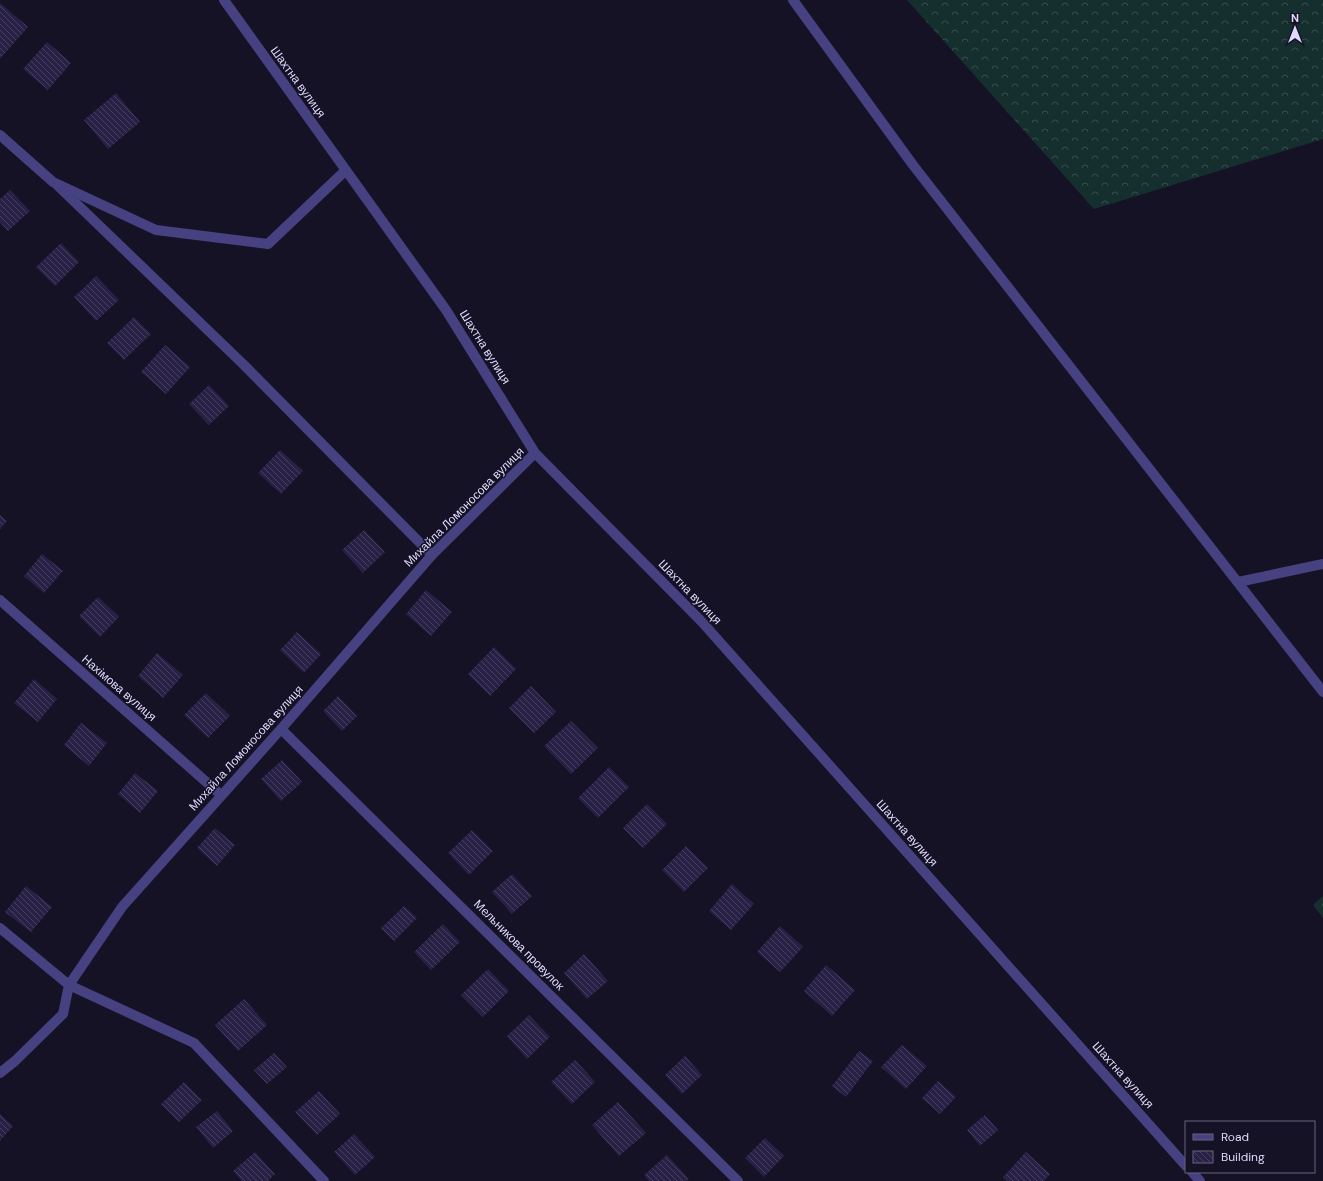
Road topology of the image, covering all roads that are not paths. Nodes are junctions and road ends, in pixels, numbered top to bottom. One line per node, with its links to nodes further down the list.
1 (224, 0): 4 (street, Шахтна вулиця)
2 (793, 0): 9 (street)
3 (0, 135): 5 (street)
4 (346, 170): 5 (street); 6 (street, Шахтна вулиця)
5 (53, 182): 7 (street)
6 (535, 453): 7 (street, Михайла Ломоносова вулиця); 17 (street, Шахтна вулиця)
7 (432, 555): 12 (street, Михайла Ломоносова вулиця)
8 (1323, 564): 9 (street)
9 (1238, 582): 11 (street)
10 (0, 600): 13 (street, Нахімова вулиця)
11 (1323, 692)
12 (281, 729): 13 (street, Михайла Ломоносова вулиця); 20 (street, Мельникова провулок)
13 (221, 795): 15 (street, Михайла Ломоносова вулиця)
14 (0, 928): 15 (street)
15 (69, 985): 16 (street, Михайла Ломоносова вулиця); 19 (street)
16 (0, 1073)
17 (1185, 1165)
18 (1193, 1173): 21 (street)
19 (324, 1181)
20 (738, 1181)
21 (1200, 1181)

